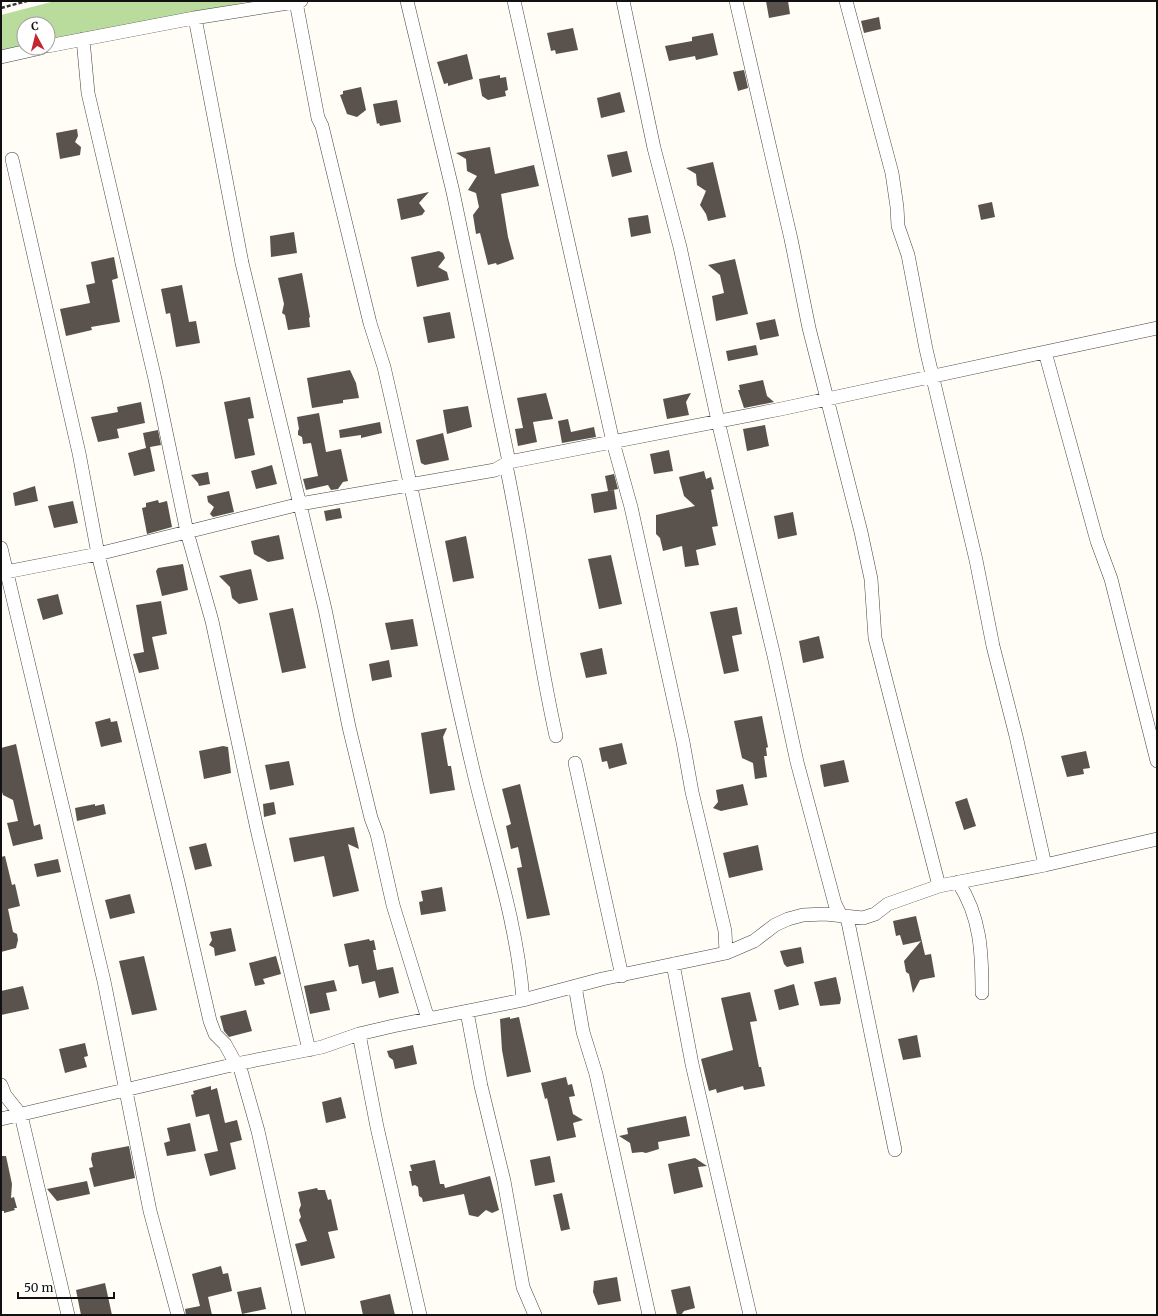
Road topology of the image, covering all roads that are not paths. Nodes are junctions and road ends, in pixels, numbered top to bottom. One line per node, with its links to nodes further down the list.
1 (299, 1): 7 (street); 20 (street)
2 (408, 1): 19 (street)
3 (514, 1): 18 (street)
4 (624, 1): 17 (street)
5 (736, 1): 16 (street)
6 (846, 1): 15 (street)
7 (196, 18): 8 (street); 21 (street)
8 (83, 39): 9 (street); 22 (street)
9 (56, 44)
10 (16, 54): 11 (street)
11 (1, 57)
12 (12, 159): 24 (street)
13 (1157, 328): 14 (street)
14 (1044, 352): 15 (street); 27 (street)
15 (932, 375): 16 (street); 30 (street)
16 (827, 398): 17 (street); 32 (street)
17 (718, 421): 18 (street); 33 (street)
18 (613, 442): 19 (street); 34 (street)
19 (508, 463): 20 (street); 26 (street)
20 (411, 483): 21 (street); 39 (street)
21 (300, 504): 22 (street); 41 (street)
22 (187, 532): 24 (street); 43 (street)
23 (1, 548): 25 (street)
24 (98, 554): 25 (street); 44 (street)
25 (5, 573): 46 (street)
26 (556, 736)
27 (1157, 761)
28 (575, 763): 36 (street)
29 (1157, 839): 30 (street)
30 (1045, 864): 31 (street)
31 (958, 882): 32 (street); 38 (street)
32 (939, 886): 33 (street)
33 (844, 916): 34 (street); 49 (street)
34 (726, 953): 35 (street)
35 (673, 964): 36 (street); 56 (street)
36 (622, 976): 37 (street)
37 (575, 986): 39 (street); 55 (street)
38 (982, 993)
39 (522, 1000): 40 (street)
40 (467, 1012): 41 (street); 54 (street)
41 (428, 1019): 42 (street)
42 (359, 1034): 43 (street); 53 (street)
43 (309, 1050): 44 (street)
44 (238, 1064): 46 (street); 52 (street)
45 (1, 1085): 47 (street)
46 (125, 1090): 47 (street); 51 (street)
47 (21, 1115): 48 (street); 50 (street)
48 (1, 1119)
49 (895, 1150)
50 (68, 1315)
51 (178, 1315)
52 (299, 1315)
53 (420, 1315)
54 (535, 1315)
55 (649, 1315)
56 (750, 1315)

